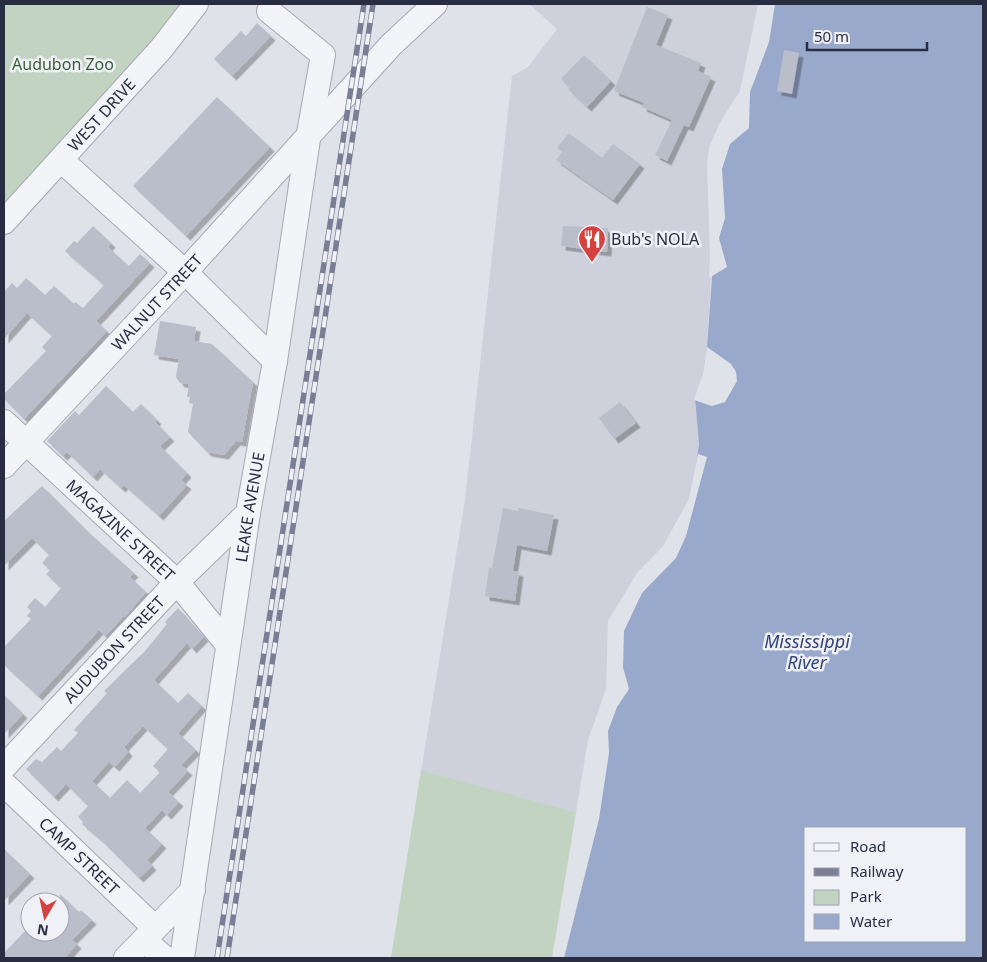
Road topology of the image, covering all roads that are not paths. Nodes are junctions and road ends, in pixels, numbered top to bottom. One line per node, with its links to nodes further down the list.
1 (196, 4): 5 (street, WEST DRIVE)
2 (435, 4): 4 (street, WALNUT STREET)
3 (269, 11): 4 (street, LEAKE AVENUE)
4 (308, 139): 7 (street, WALNUT STREET); 8 (street, LEAKE AVENUE)
5 (61, 160): 6 (street, WEST DRIVE); 7 (street)
6 (4, 222)
7 (185, 272): 8 (street); 10 (street, WALNUT STREET)
8 (275, 361): 12 (street, LEAKE AVENUE)
9 (4, 422): 10 (street, MAGAZINE STREET)
10 (26, 443): 11 (street, WALNUT STREET); 13 (street, MAGAZINE STREET)
11 (4, 466)
12 (248, 513): 13 (street, AUDUBON STREET); 14 (street, LEAKE AVENUE)
13 (177, 582): 14 (street, MAGAZINE STREET); 15 (street, AUDUBON STREET)
14 (228, 646): 17 (street, LEAKE AVENUE)
15 (4, 767)
16 (4, 784): 18 (street, CAMP STREET)
17 (193, 890): 18 (street); 21 (street, LEAKE AVENUE)
18 (149, 934): 19 (street); 20 (street, CAMP STREET)
19 (126, 958)
20 (165, 958)
21 (182, 958)

